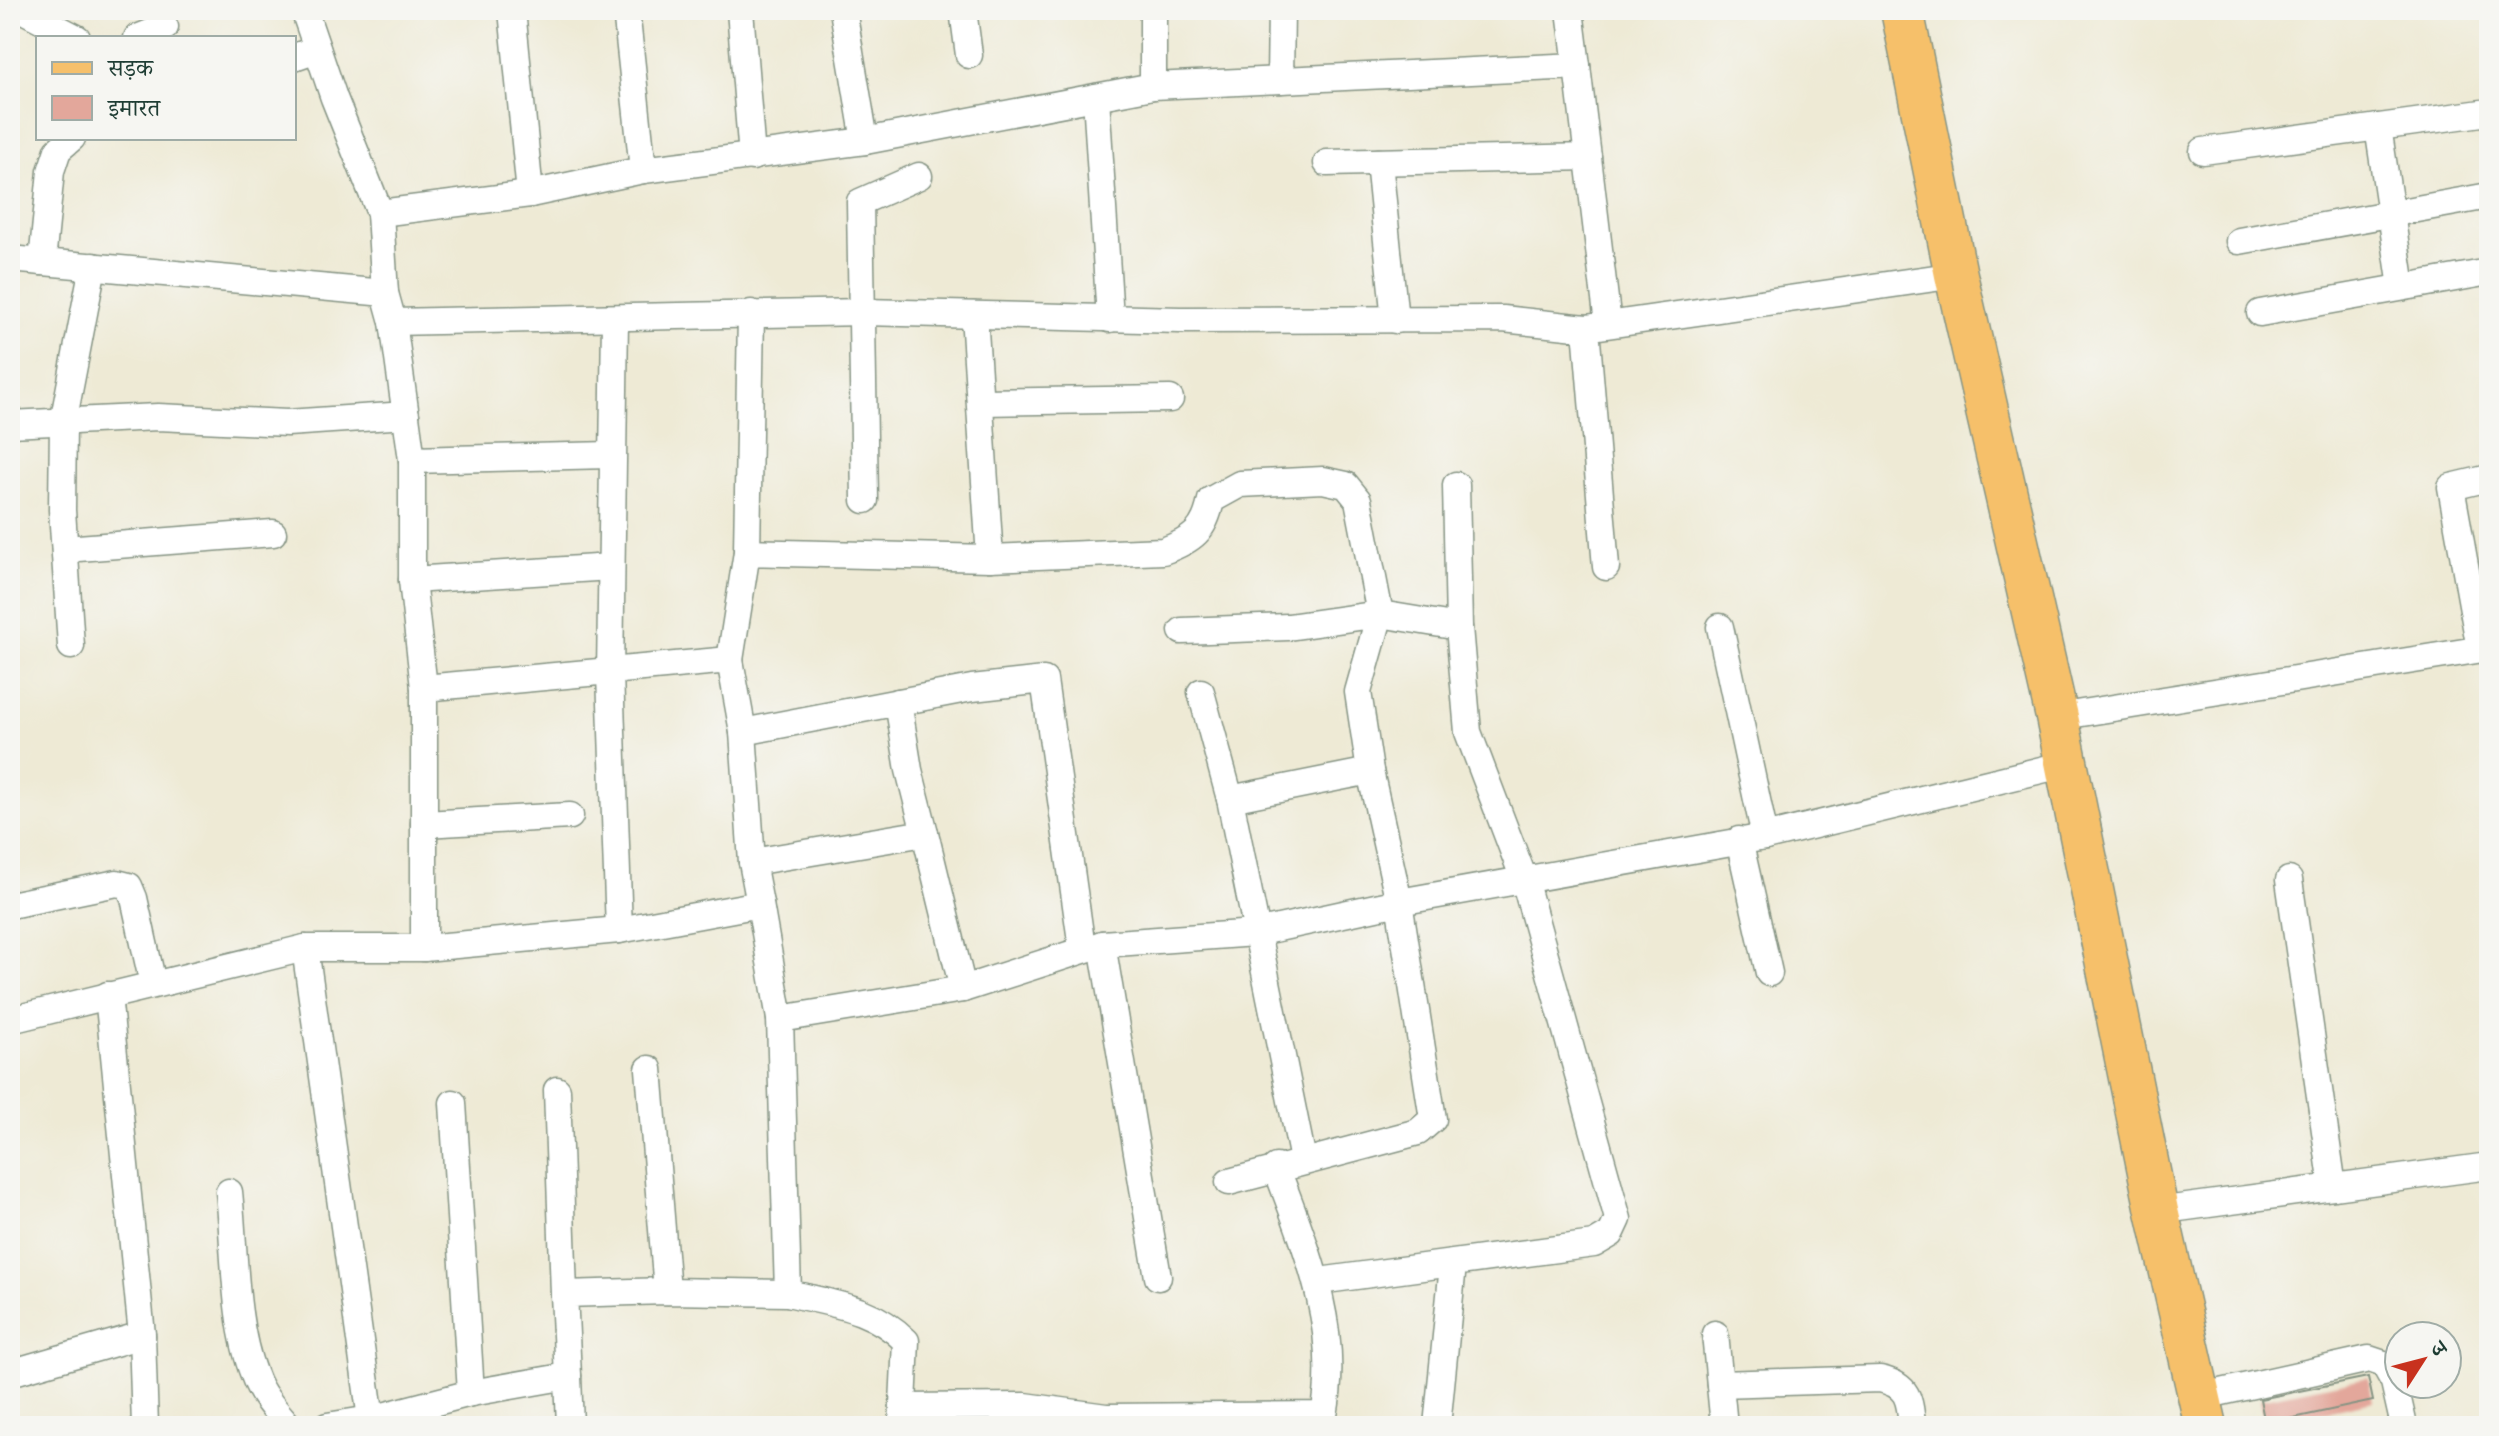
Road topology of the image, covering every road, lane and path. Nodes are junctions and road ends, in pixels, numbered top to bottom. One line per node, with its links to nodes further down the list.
1 (23, 10): 13 (street)
2 (304, 10): 15 (street)
3 (512, 10): 32 (street)
4 (626, 10): 30 (street)
5 (740, 10): 26 (street)
6 (843, 10): 24 (street)
7 (963, 10): 16 (street)
8 (1153, 10): 19 (street)
9 (1281, 10): 18 (street)
10 (1570, 10): 17 (street)
11 (1902, 10): 41 (main road)
12 (165, 27): 14 (street)
13 (73, 36)
14 (142, 36)
15 (306, 53): 34 (street)
16 (969, 55)
17 (1577, 66): 18 (street); 27 (street)
18 (1280, 80): 19 (street)
19 (1153, 86): 20 (street)
20 (1096, 97): 24 (street); 49 (street)
21 (2489, 112): 22 (street)
22 (2378, 127): 25 (street); 35 (street)
23 (70, 140): 38 (street)
24 (865, 141): 26 (street)
25 (2203, 151)
26 (752, 157): 30 (street)
27 (1588, 157): 28 (street); 52 (street)
28 (1379, 162): 29 (street); 50 (street)
29 (1327, 163)
30 (643, 170): 32 (street)
31 (919, 176): 44 (street)
32 (530, 194): 34 (street)
33 (2489, 196): 35 (street)
34 (380, 213): 43 (street)
35 (2391, 214): 36 (street); 42 (street)
36 (2239, 241)
37 (10, 259): 38 (street)
38 (42, 262): 39 (street)
39 (93, 266): 43 (street); 56 (street)
40 (2489, 272): 42 (street)
41 (1956, 275): 52 (street); 81 (main road)
42 (2402, 287): 46 (street)
43 (385, 293): 51 (street)
44 (864, 312): 45 (street); 47 (street); 62 (street)
45 (751, 313): 48 (street); 65 (street)
46 (2260, 313)
47 (974, 315): 49 (street); 54 (street)
48 (615, 319): 51 (street); 58 (street)
49 (1110, 319): 50 (street)
50 (1395, 320): 52 (street)
51 (393, 322): 55 (street)
52 (1597, 326): 68 (street)
53 (1170, 399): 54 (street)
54 (982, 402): 66 (street)
55 (406, 415): 56 (street); 59 (street)
56 (63, 423): 57 (street); 64 (street)
57 (10, 424)
58 (610, 455): 59 (street); 67 (street)
59 (412, 460): 69 (street)
60 (2489, 478): 75 (street)
61 (1456, 485): 71 (street)
62 (865, 500)
63 (273, 533): 64 (street)
64 (65, 549): 74 (street)
65 (747, 552): 66 (street); 76 (street)
66 (990, 558): 70 (street)
67 (611, 567): 69 (street); 77 (street)
68 (1606, 567)
69 (412, 580): 78 (street)
70 (1380, 614): 71 (street); 73 (street); 84 (street)
71 (1459, 627): 92 (street)
72 (1720, 627): 89 (street)
73 (1182, 631)
74 (71, 646)
75 (2484, 649): 81 (street)
76 (730, 660): 77 (street); 82 (street)
77 (610, 674): 78 (street); 97 (street)
78 (424, 688): 87 (street)
79 (1201, 692): 85 (street)
80 (898, 702): 82 (street); 88 (street); 99 (street)
81 (2057, 717): 83 (main road)
82 (743, 732): 91 (street)
83 (2066, 764): 89 (street); 117 (main road)
84 (1370, 771): 85 (street); 94 (street)
85 (1230, 799): 98 (street)
86 (570, 816): 87 (street)
87 (424, 824): 101 (street)
88 (925, 833): 91 (street); 104 (street)
89 (1765, 837): 90 (street)
90 (1739, 840): 92 (street); 102 (street)
91 (752, 862): 95 (street)
92 (1524, 879): 94 (street); 118 (street)
93 (2289, 880): 115 (street)
94 (1399, 902): 98 (street); 111 (street)
95 (760, 904): 97 (street); 106 (street)
96 (10, 905): 103 (street)
97 (619, 930): 101 (street)
98 (1255, 933): 99 (street); 111 (street)
99 (1092, 946): 104 (street); 119 (street)
100 (305, 948): 101 (street); 103 (street); 133 (street)
101 (424, 948)
102 (1769, 973)
103 (153, 984): 105 (street)
104 (963, 989): 106 (street)
105 (108, 995): 107 (street); 125 (street)
106 (780, 1019): 122 (street)
107 (10, 1020)
108 (649, 1069): 121 (street)
109 (557, 1090): 123 (street)
110 (453, 1103): 129 (street)
111 (1303, 1160): 113 (street)
112 (2489, 1166): 115 (street)
113 (1276, 1167): 114 (street); 120 (street)
114 (1229, 1182)
115 (2333, 1187): 117 (street)
116 (229, 1192): 138 (street)
117 (2157, 1211): 130 (main road)
118 (1453, 1265): 120 (street); 141 (street)
119 (1158, 1277)
120 (1319, 1281): 135 (street)
121 (667, 1291): 122 (street); 123 (street)
122 (788, 1293): 132 (street)
123 (564, 1294): 127 (street)
124 (1715, 1334): 128 (street)
125 (142, 1335): 126 (street); 137 (street)
126 (10, 1373)
127 (568, 1376): 129 (street); 140 (street)
128 (1720, 1384): 142 (street); 143 (street)
129 (471, 1393): 131 (street)
130 (2202, 1411): 144 (street)
131 (423, 1416): 133 (street)
132 (903, 1416): 136 (street)
133 (371, 1419): 139 (street)
134 (1222, 1421): 135 (street); 136 (street)
135 (1325, 1421)
136 (1163, 1422)
137 (145, 1426)
138 (289, 1426)
139 (327, 1426)
140 (570, 1426)
141 (1437, 1426)
142 (1724, 1426)
143 (1912, 1426)
144 (2404, 1426)

